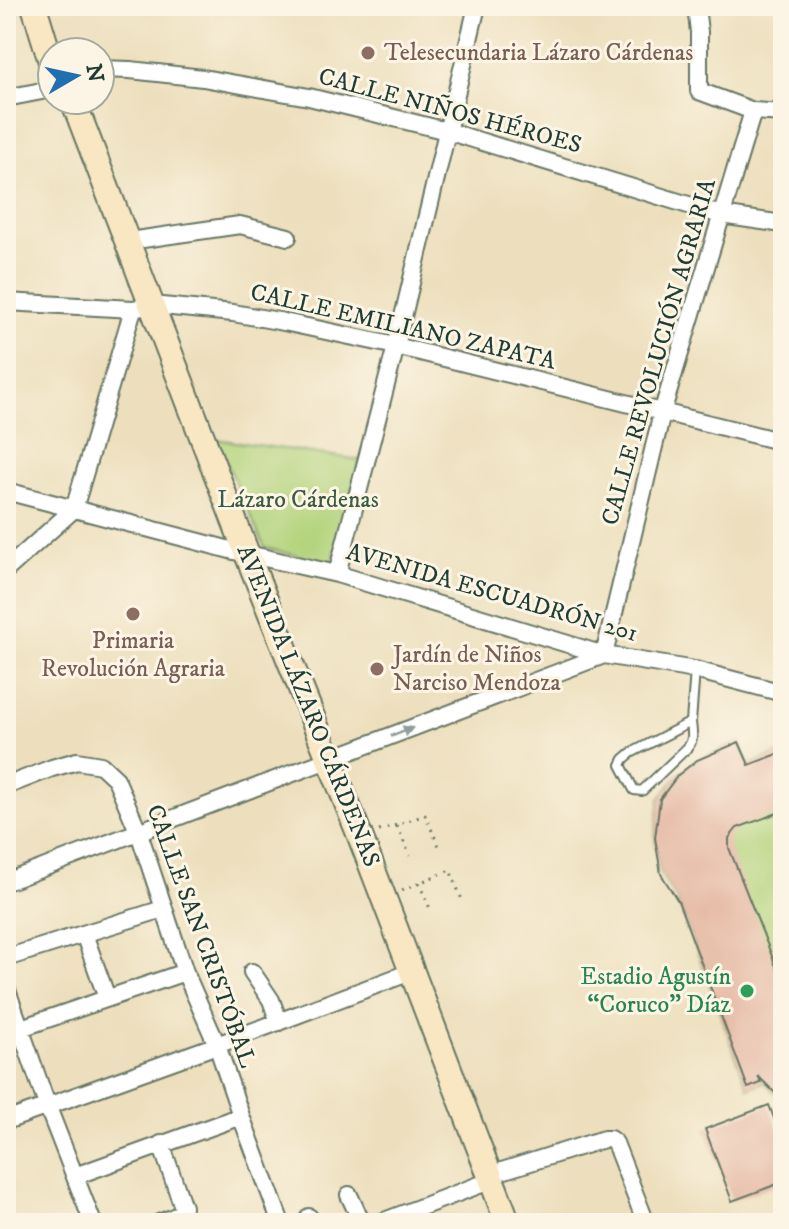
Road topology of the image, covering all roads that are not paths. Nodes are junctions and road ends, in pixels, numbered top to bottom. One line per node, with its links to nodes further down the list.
1 (34, 6): 5 (main road)
2 (41, 6): 6 (main road)
3 (477, 6): 14 (street)
4 (696, 6): 10 (street)
5 (43, 36)
6 (51, 36)
7 (116, 70): 14 (street, CALLE NIÑOS HÉROES)
8 (36, 92): 9 (street)
9 (6, 98)
10 (753, 111): 11 (street); 15 (street, CALLE REVOLUCIÓN AGRARIA)
11 (783, 113)
12 (71, 116): 20 (main road, AVENIDA LÁZARO CÁRDENAS)
13 (79, 116): 18 (main road, AVENIDA LÁZARO CÁRDENAS)
14 (447, 131): 15 (street, CALLE NIÑOS HÉROES); 21 (street)
15 (721, 215): 16 (street, CALLE NIÑOS HÉROES); 22 (street, CALLE REVOLUCIÓN AGRARIA)
16 (783, 224)
17 (288, 237): 18 (street)
18 (129, 241): 20 (main road, AVENIDA LÁZARO CÁRDENAS)
19 (6, 302): 20 (street, CALLE EMILIANO ZAPATA)
20 (143, 307): 21 (street, CALLE EMILIANO ZAPATA); 25 (street); 26 (main road, AVENIDA LÁZARO CÁRDENAS)
21 (396, 346): 22 (street, CALLE EMILIANO ZAPATA); 28 (street)
22 (662, 413): 23 (street, CALLE EMILIANO ZAPATA); 29 (street, CALLE REVOLUCIÓN AGRARIA)
23 (783, 442)
24 (6, 491): 25 (street, AVENIDA ESCUADRÓN 201)
25 (74, 509): 26 (street, AVENIDA ESCUADRÓN 201); 27 (street)
26 (240, 552): 28 (street, AVENIDA ESCUADRÓN 201); 33 (main road, AVENIDA LÁZARO CÁRDENAS)
27 (6, 570)
28 (337, 574): 29 (street, AVENIDA ESCUADRÓN 201)
29 (604, 655): 30 (street, AVENIDA ESCUADRÓN 201); 33 (street, one-way to 29)
30 (695, 670): 31 (street, AVENIDA ESCUADRÓN 201); 32 (lane)
31 (783, 693)
32 (691, 722): 32 (lane)
33 (324, 762): 35 (street); 42 (main road, AVENIDA LÁZARO CÁRDENAS); 48 (main road, AVENIDA LÁZARO CÁRDENAS)
34 (6, 786): 35 (street, CALLE SAN CRISTÓBAL)
35 (139, 833): 36 (street); 37 (street, CALLE SAN CRISTÓBAL)
36 (6, 882)
37 (163, 909): 38 (street); 40 (street, CALLE SAN CRISTÓBAL)
38 (84, 934): 39 (street); 44 (street)
39 (6, 958)
40 (185, 972): 44 (street); 47 (street, CALLE SAN CRISTÓBAL)
41 (252, 972): 45 (street)
42 (400, 976): 45 (street); 48 (main road, AVENIDA LÁZARO CÁRDENAS)
43 (6, 987): 46 (street)
44 (107, 998): 46 (street)
45 (279, 1022): 47 (street)
46 (21, 1028): 49 (street)
47 (217, 1045): 49 (street); 50 (street, CALLE SAN CRISTÓBAL)
48 (447, 1082): 54 (main road, AVENIDA LÁZARO CÁRDENAS)
49 (47, 1105): 51 (street); 53 (street)
50 (241, 1116): 52 (street); 58 (street, CALLE SAN CRISTÓBAL)
51 (6, 1121)
52 (161, 1144): 53 (street); 57 (street)
53 (75, 1176): 56 (street)
54 (484, 1180): 60 (street); 61 (main road, AVENIDA LÁZARO CÁRDENAS); 62 (main road, AVENIDA LÁZARO CÁRDENAS); 63 (street)
55 (349, 1195): 59 (street)
56 (93, 1223)
57 (159, 1223)
58 (281, 1223)
59 (362, 1223)
60 (379, 1223)
61 (493, 1223)
62 (508, 1223)
63 (646, 1223)

